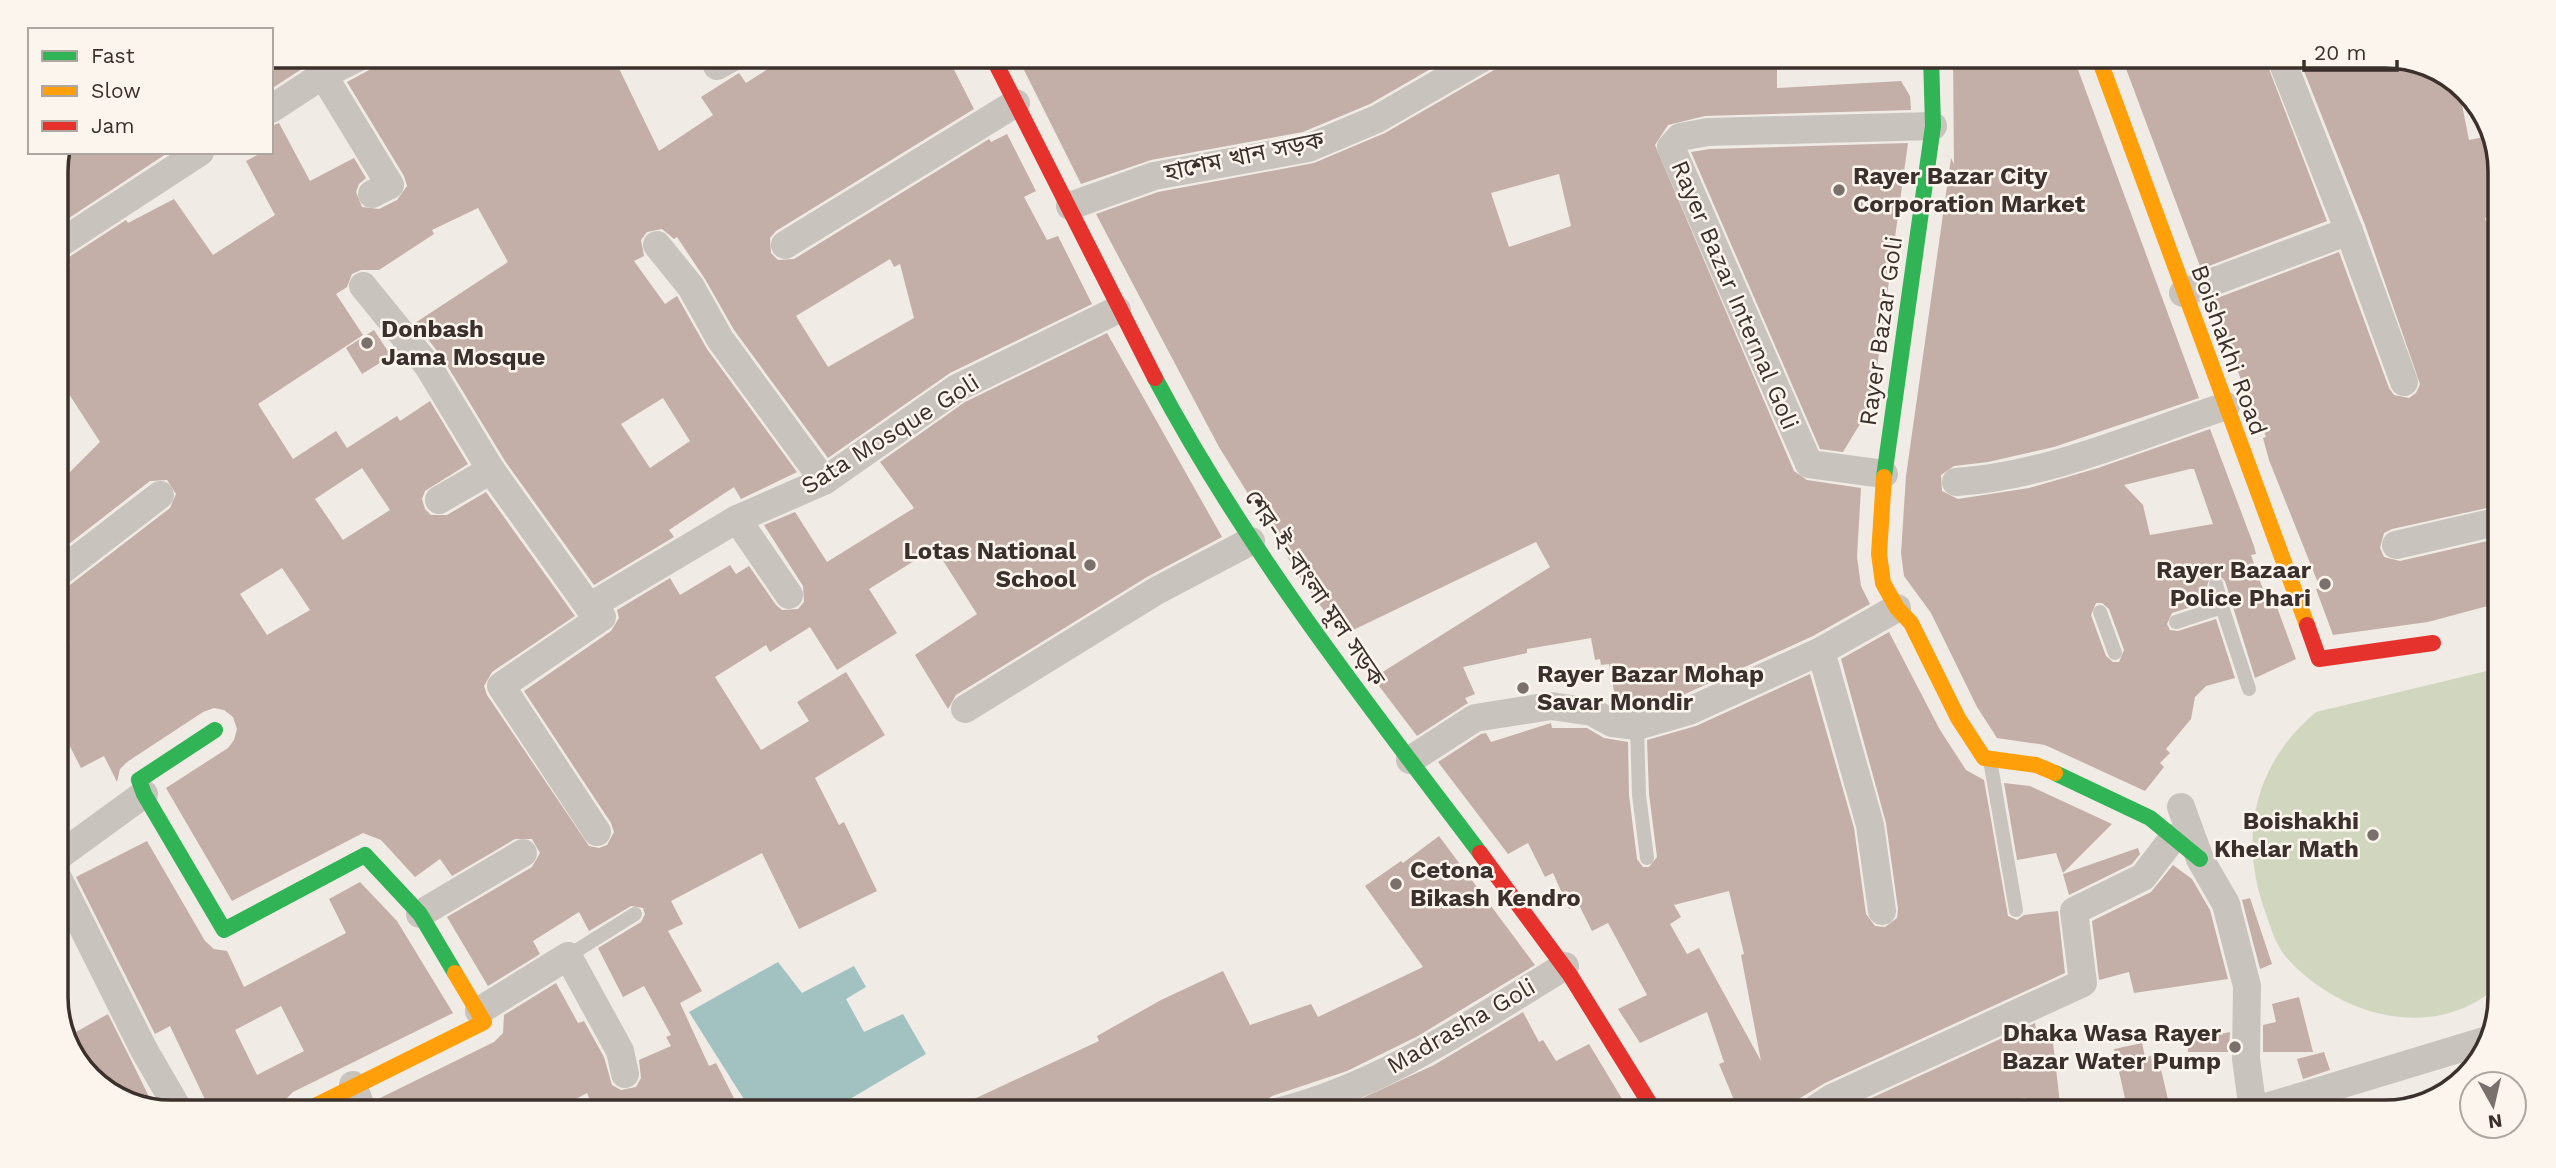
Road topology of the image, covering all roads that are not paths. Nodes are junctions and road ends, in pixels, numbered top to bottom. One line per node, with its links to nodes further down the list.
1 (337, 68): 7 (street)
2 (998, 68): 8 (street, শের-ই-বাংলা মূল সড়ক)
3 (1465, 68): 13 (street, হাশেম খান সড়ক)
4 (1931, 68): 10 (street, Rayer Bazar Goli)
5 (2102, 68): 19 (street, Boishakhi Road)
6 (2285, 68): 14 (street)
7 (323, 75): 9 (street); 12 (street)
8 (1016, 103): 13 (street, শের-ই-বাংলা মূল সড়ক); 17 (street)
9 (273, 108)
10 (1933, 126): 24 (street, Rayer Bazar Goli); 24 (street, Rayer Bazar Internal Goli)
11 (183, 156): 15 (street)
12 (372, 194)
13 (1070, 206): 20 (street, শের-ই-বাংলা মূল সড়ক)
14 (2348, 231): 19 (street); 21 (street)
15 (68, 233)
16 (657, 245): 25 (street)
17 (785, 245)
18 (363, 286): 23 (street)
19 (2183, 293): 22 (street, Boishakhi Road)
20 (1118, 310): 25 (street, Sata Mosque Goli); 31 (street, শের-ই-বাংলা মূল সড়ক)
21 (2404, 382)
22 (2226, 406): 26 (street); 41 (street, Boishakhi Road)
23 (491, 470): 28 (street); 36 (street)
24 (1884, 474): 38 (street, Rayer Bazar Goli)
25 (824, 481): 29 (street, Sata Mosque Goli)
26 (1956, 482)
27 (160, 495): 33 (street)
28 (439, 500)
29 (737, 519): 35 (street); 36 (street, Sata Mosque Goli)
30 (2488, 524): 32 (street)
31 (1251, 541): 45 (street); 49 (street, শের-ই-বাংলা মূল সড়ক)
32 (2396, 545)
33 (68, 566)
34 (2216, 584): 37 (lane)
35 (789, 595)
36 (589, 607): 52 (street)
37 (2222, 607): 40 (lane); 44 (lane)
38 (1898, 608): 42 (street); 48 (street, Rayer Bazar Goli)
39 (2100, 612): 43 (lane)
40 (2176, 622)
41 (2433, 643)
42 (1821, 651): 46 (street); 60 (street)
43 (2115, 653)
44 (2249, 689)
45 (965, 709)
46 (1637, 726): 49 (street); 56 (lane)
47 (215, 730): 50 (street)
48 (1990, 759): 53 (street); 59 (lane)
49 (1410, 761): 64 (street, শের-ই-বাংলা মূল সড়ক)
50 (144, 794): 54 (street); 61 (street)
51 (2180, 807): 57 (street)
52 (597, 832)
53 (2173, 838): 57 (street); 74 (street)
54 (68, 849)
55 (523, 853): 61 (street)
56 (1647, 859)
57 (2200, 859): 75 (street)
58 (68, 898): 69 (street)
59 (2016, 910)
60 (1882, 911)
61 (421, 914): 65 (street)
62 (635, 914): 63 (lane)
63 (568, 956): 65 (street); 67 (street)
64 (1564, 966): 72 (street, Madrasha Goli); 73 (street, শের-ই-বাংলা মূল সড়ক)
65 (479, 1011): 68 (street)
66 (2476, 1044): 76 (street)
67 (625, 1074)
68 (353, 1085): 70 (street); 71 (street)
69 (173, 1100)
70 (325, 1100)
71 (359, 1100)
72 (1322, 1100)
73 (1649, 1100)
74 (1829, 1100)
75 (2251, 1100)
76 (2292, 1100)

